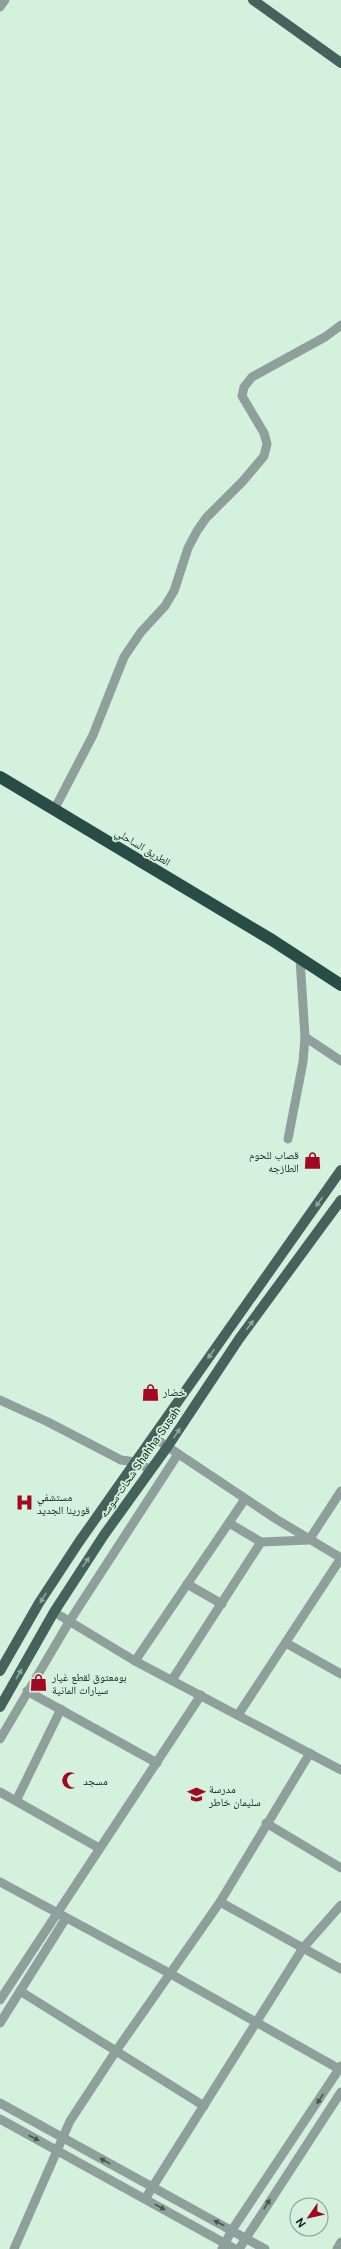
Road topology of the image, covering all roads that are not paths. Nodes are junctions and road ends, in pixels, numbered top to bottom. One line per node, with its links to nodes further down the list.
1 (5, 0): 3 (street)
2 (253, 0): 4 (main road)
3 (0, 7)
4 (341, 63)
5 (341, 325): 7 (street)
6 (0, 778): 7 (highway, الطريق الساحلي)
7 (54, 810): 8 (highway, الطريق الساحلي)
8 (272, 940): 9 (highway); 10 (highway)
9 (300, 960): 11 (highway); 12 (street)
10 (341, 977)
11 (341, 985)
12 (305, 1037): 13 (street); 14 (street)
13 (341, 1061)
14 (288, 1139)
15 (341, 1170): 19 (main road, شحات-سوسه Shahha-Susah, one-way to 19)
16 (341, 1200): 17 (main road, شحات-سوسه Shahha-Susah)
17 (337, 1213): 20 (main road, شحات-سوسه Shahha-Susah, one-way to 17)
18 (0, 1400): 22 (street)
19 (153, 1437): 20 (street); 22 (main road, شحات-سوسه Shahha-Susah)
20 (168, 1446): 21 (street); 23 (main road, شحات-سوسه Shahha-Susah)
21 (178, 1454): 25 (street); 33 (street)
22 (136, 1462): 23 (street); 36 (main road, شحات-سوسه Shahha-Susah, one-way to 36)
23 (149, 1469): 32 (main road, شحات-سوسه Shahha-Susah, one-way to 23)
24 (341, 1491): 27 (street)
25 (245, 1499): 26 (street); 27 (street)
26 (229, 1523): 28 (street); 30 (street)
27 (309, 1540): 28 (street); 29 (street)
28 (261, 1542): 31 (street)
29 (341, 1558): 34 (street)
30 (187, 1584): 31 (street); 35 (street)
31 (222, 1604): 38 (street)
32 (54, 1612): 33 (street); 41 (main road, شحات-سوسه Shahha-Susah, one-way to 32)
33 (69, 1622): 35 (street); 39 (street)
34 (286, 1643): 37 (street); 43 (street)
35 (135, 1661): 38 (street)
36 (0, 1671)
37 (341, 1674)
38 (172, 1680): 40 (street)
39 (27, 1691): 42 (street); 44 (street)
40 (201, 1695): 43 (street); 46 (street)
41 (0, 1707)
42 (61, 1709): 46 (street); 49 (street)
43 (238, 1715): 45 (street)
44 (0, 1739)
45 (310, 1753): 47 (street); 50 (street)
46 (157, 1763): 51 (street)
47 (341, 1770)
48 (0, 1792): 49 (street)
49 (16, 1801): 51 (street)
50 (266, 1823): 52 (street); 54 (street)
51 (100, 1848): 56 (street)
52 (341, 1868)
53 (0, 1882): 56 (street)
54 (220, 1902): 58 (street); 60 (street)
55 (341, 1905): 58 (street)
56 (57, 1913): 57 (street); 62 (street)
57 (66, 1918): 60 (street); 61 (street)
58 (303, 1948): 59 (street); 63 (street)
59 (341, 1969)
60 (169, 1973): 63 (street); 65 (street)
61 (20, 1991): 64 (street); 65 (street)
62 (0, 2000)
63 (257, 2021): 66 (street); 69 (street)
64 (0, 2023)
65 (116, 2051): 69 (street); 71 (street)
66 (340, 2068): 75 (street, one-way to 75)
67 (341, 2092): 76 (street, one-way to 67)
68 (0, 2103): 71 (street)
69 (204, 2106): 73 (street)
70 (0, 2119): 72 (street, one-way to 72)
71 (62, 2137): 72 (street); 73 (street, one-way to 71)
72 (57, 2150): 74 (street); 79 (street)
73 (152, 2188): 74 (street); 75 (street, one-way to 73)
74 (145, 2199): 78 (street, one-way to 78)
75 (232, 2230): 76 (street); 78 (street)
76 (245, 2238): 81 (street); 82 (street)
77 (341, 2242): 83 (street)
78 (224, 2246): 80 (street)
79 (14, 2249)
80 (235, 2249)
81 (239, 2249)
82 (265, 2249)
83 (336, 2249)

